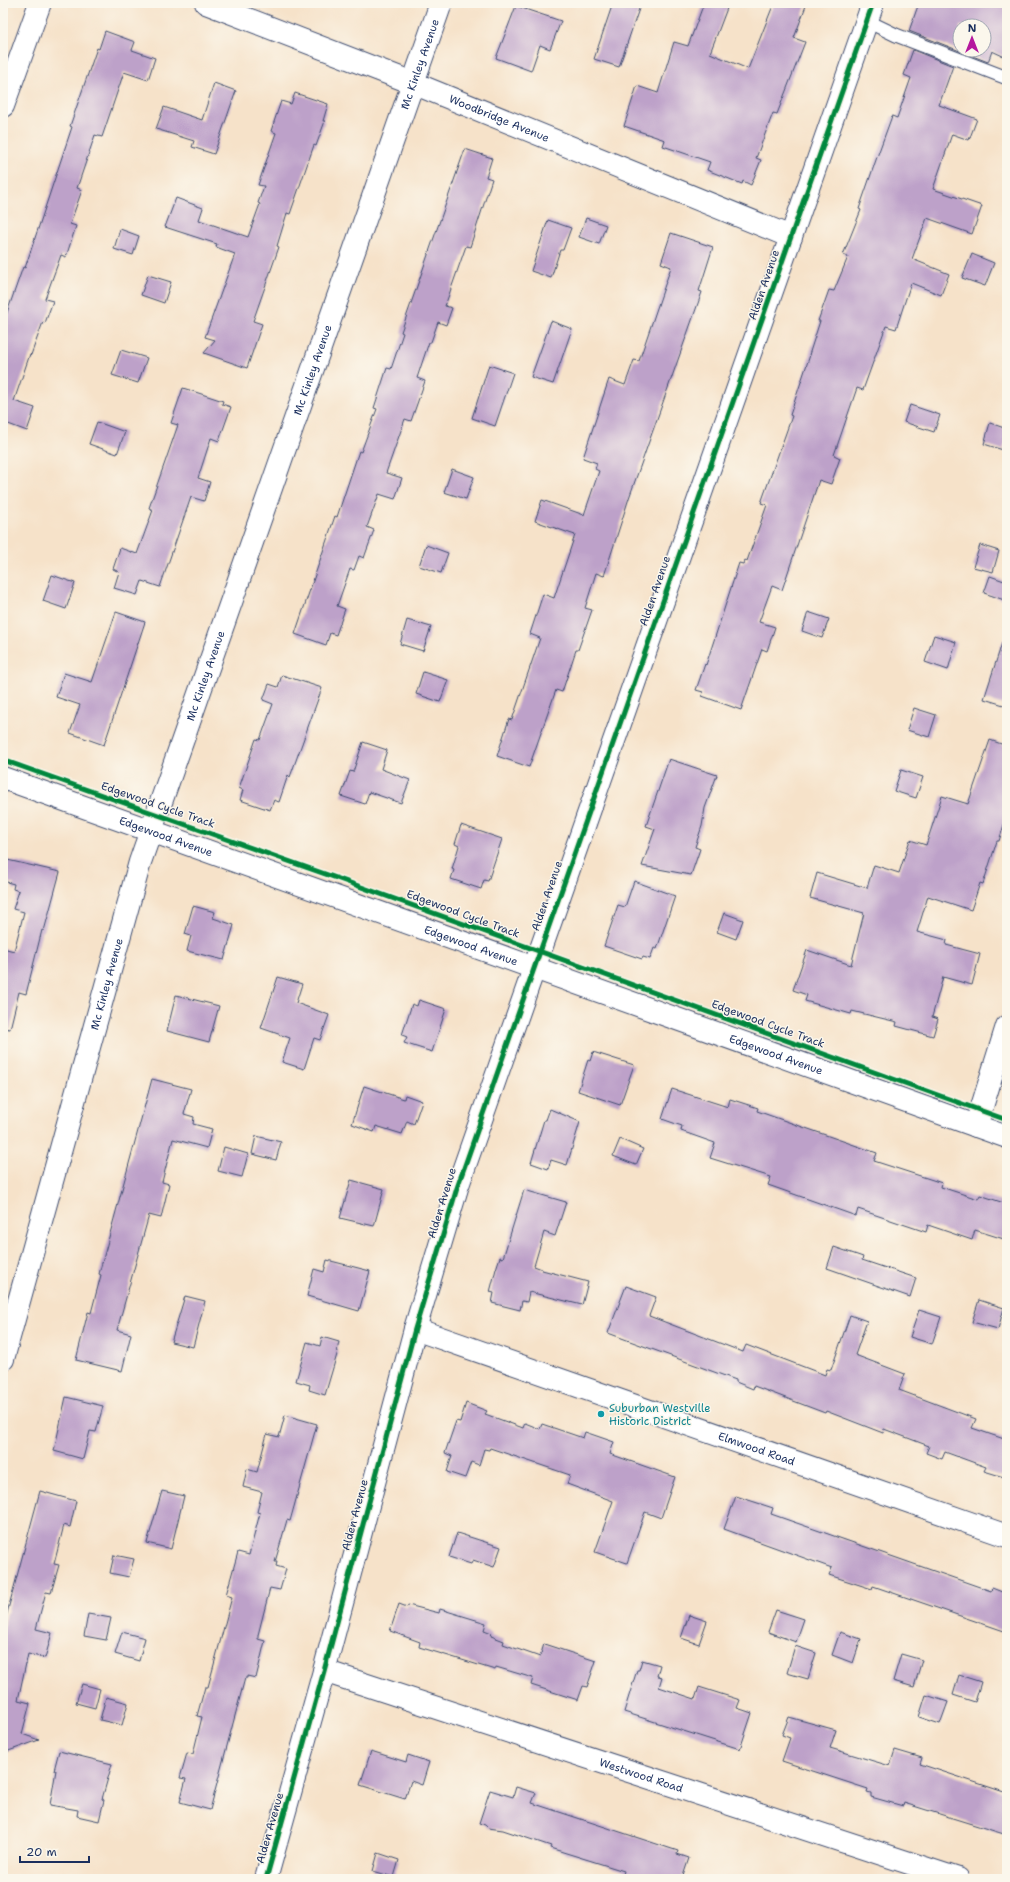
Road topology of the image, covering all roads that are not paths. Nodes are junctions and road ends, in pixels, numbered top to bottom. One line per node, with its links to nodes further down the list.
1 (40, 3): 7 (street)
2 (206, 3): 6 (street, Woodbridge Avenue)
3 (441, 3): 6 (street, Mc Kinley Avenue)
4 (870, 12): 5 (lane); 8 (street, Alden Avenue)
5 (1007, 78)
6 (413, 83): 8 (street, Woodbridge Avenue); 10 (street, Mc Kinley Avenue)
7 (3, 106)
8 (791, 237): 11 (street, Alden Avenue)
9 (3, 778): 10 (street, Edgewood Avenue)
10 (150, 831): 11 (street, Edgewood Avenue); 16 (street, Mc Kinley Avenue)
11 (533, 968): 13 (street, Edgewood Avenue); 15 (street, Alden Avenue)
12 (1007, 1026): 13 (street)
13 (976, 1126): 14 (street, Edgewood Avenue)
14 (1007, 1137)
15 (415, 1329): 17 (street, Elmwood Road); 18 (street, Alden Avenue)
16 (3, 1359)
17 (1007, 1536)
18 (324, 1671): 19 (street, Alden Avenue); 20 (street, Westwood Road)
19 (266, 1879)
20 (958, 1879)

